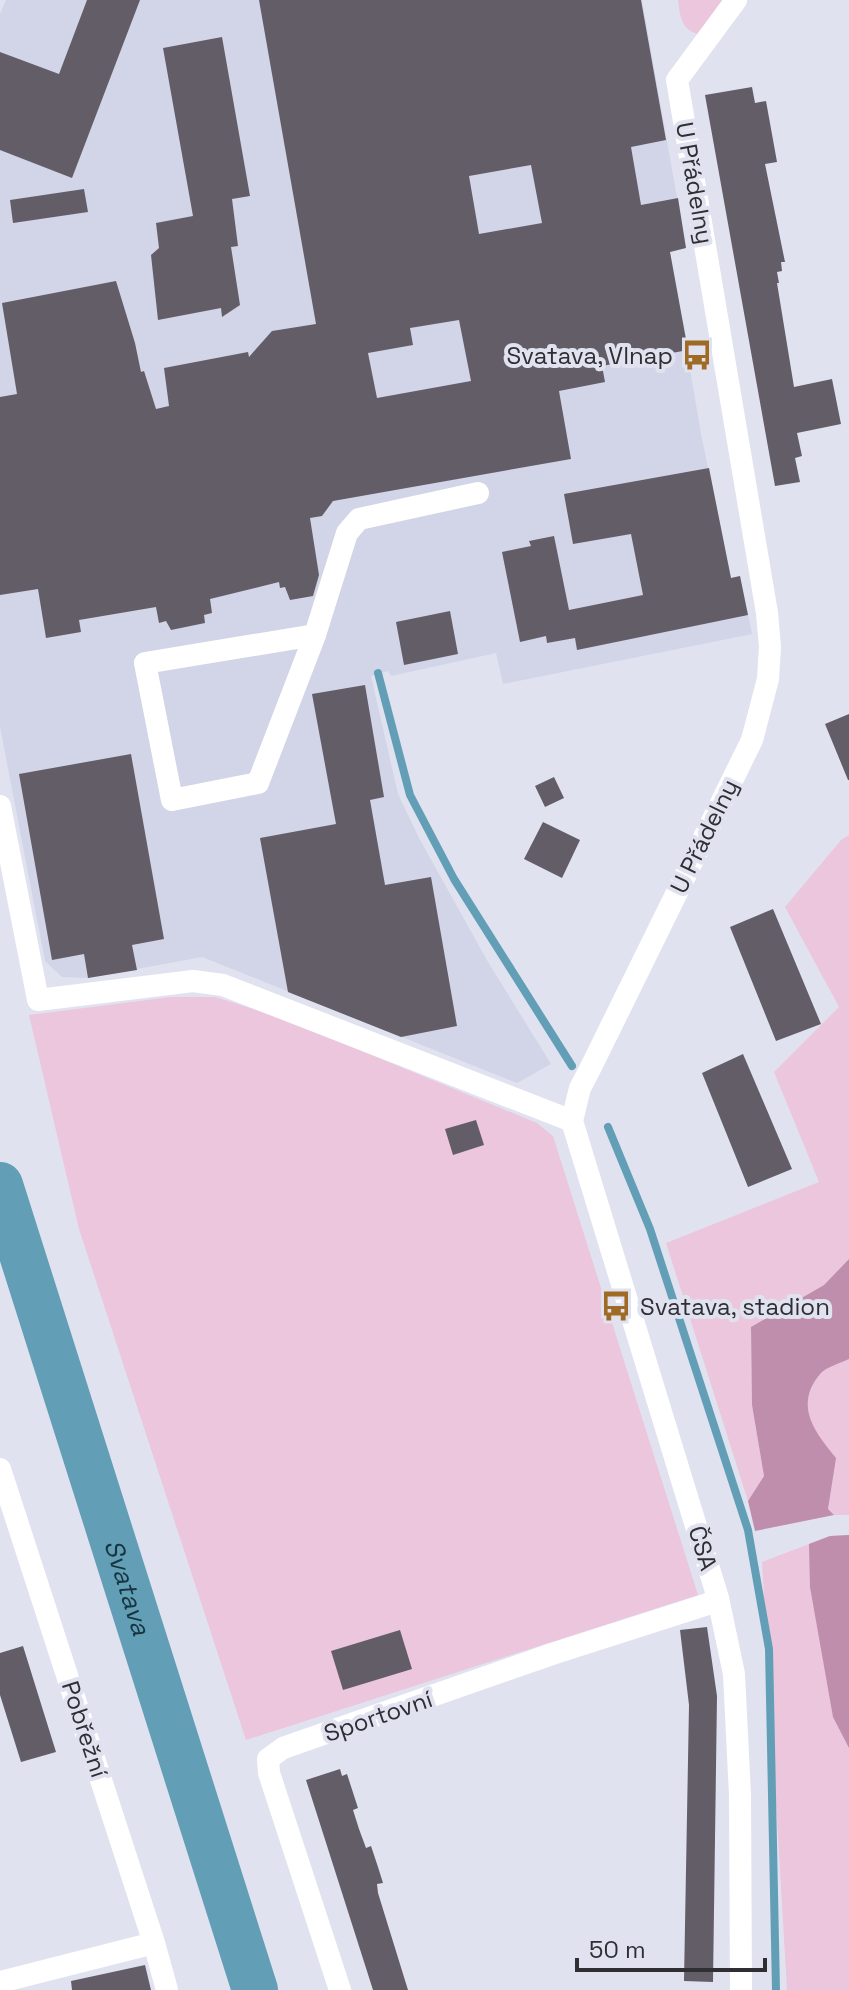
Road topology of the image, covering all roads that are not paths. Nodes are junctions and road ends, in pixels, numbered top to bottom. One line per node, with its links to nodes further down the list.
1 (736, 0): 5 (street, U Přádelny)
2 (478, 493): 3 (street)
3 (315, 635): 3 (street)
4 (0, 806): 5 (street)
5 (573, 1115): 7 (street, ČSA)
6 (0, 1469): 8 (street, Pobřežní)
7 (718, 1598): 11 (street, Sportovní); 12 (street, ČSA)
8 (154, 1943): 9 (street); 10 (street, Pobřežní)
9 (0, 1982)
10 (167, 1990)
11 (340, 1990)
12 (741, 1990)

